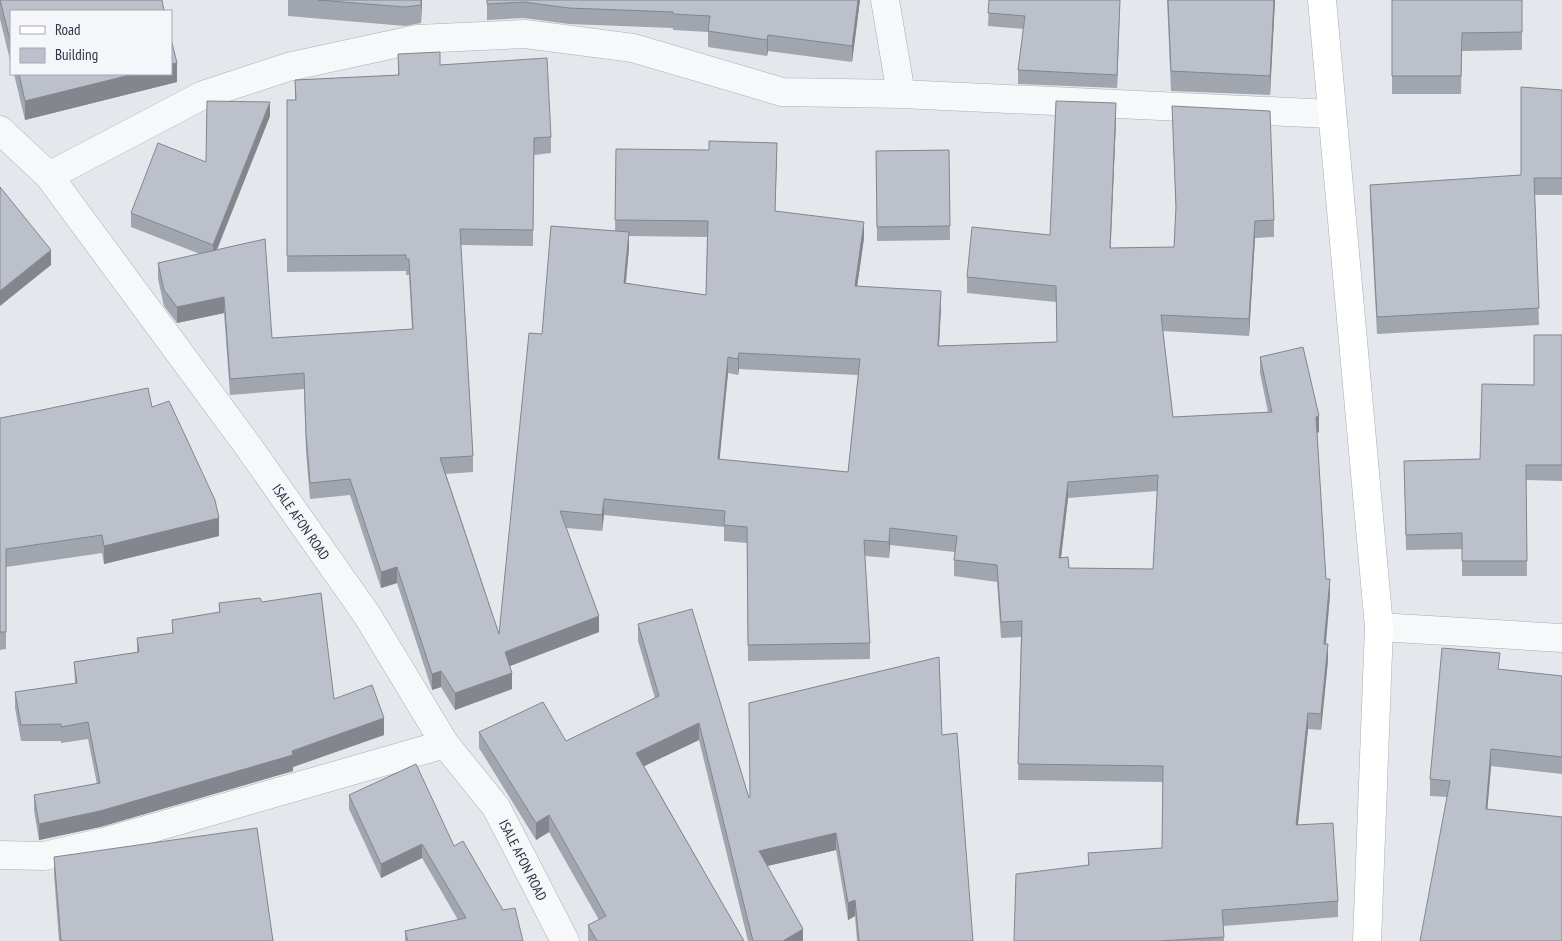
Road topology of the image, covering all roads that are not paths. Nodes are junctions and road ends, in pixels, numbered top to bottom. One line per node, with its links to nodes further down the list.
1 (885, 0): 3 (street)
2 (1322, 0): 4 (main road)
3 (901, 94): 4 (street); 6 (street)
4 (1332, 114): 7 (main road)
5 (0, 130): 6 (street, ISALE AFON ROAD)
6 (49, 176): 9 (street, ISALE AFON ROAD)
7 (1379, 626): 8 (street); 12 (main road)
8 (1562, 638)
9 (445, 744): 10 (street); 11 (street, ISALE AFON ROAD)
10 (0, 855)
11 (565, 941)
12 (1367, 941)

